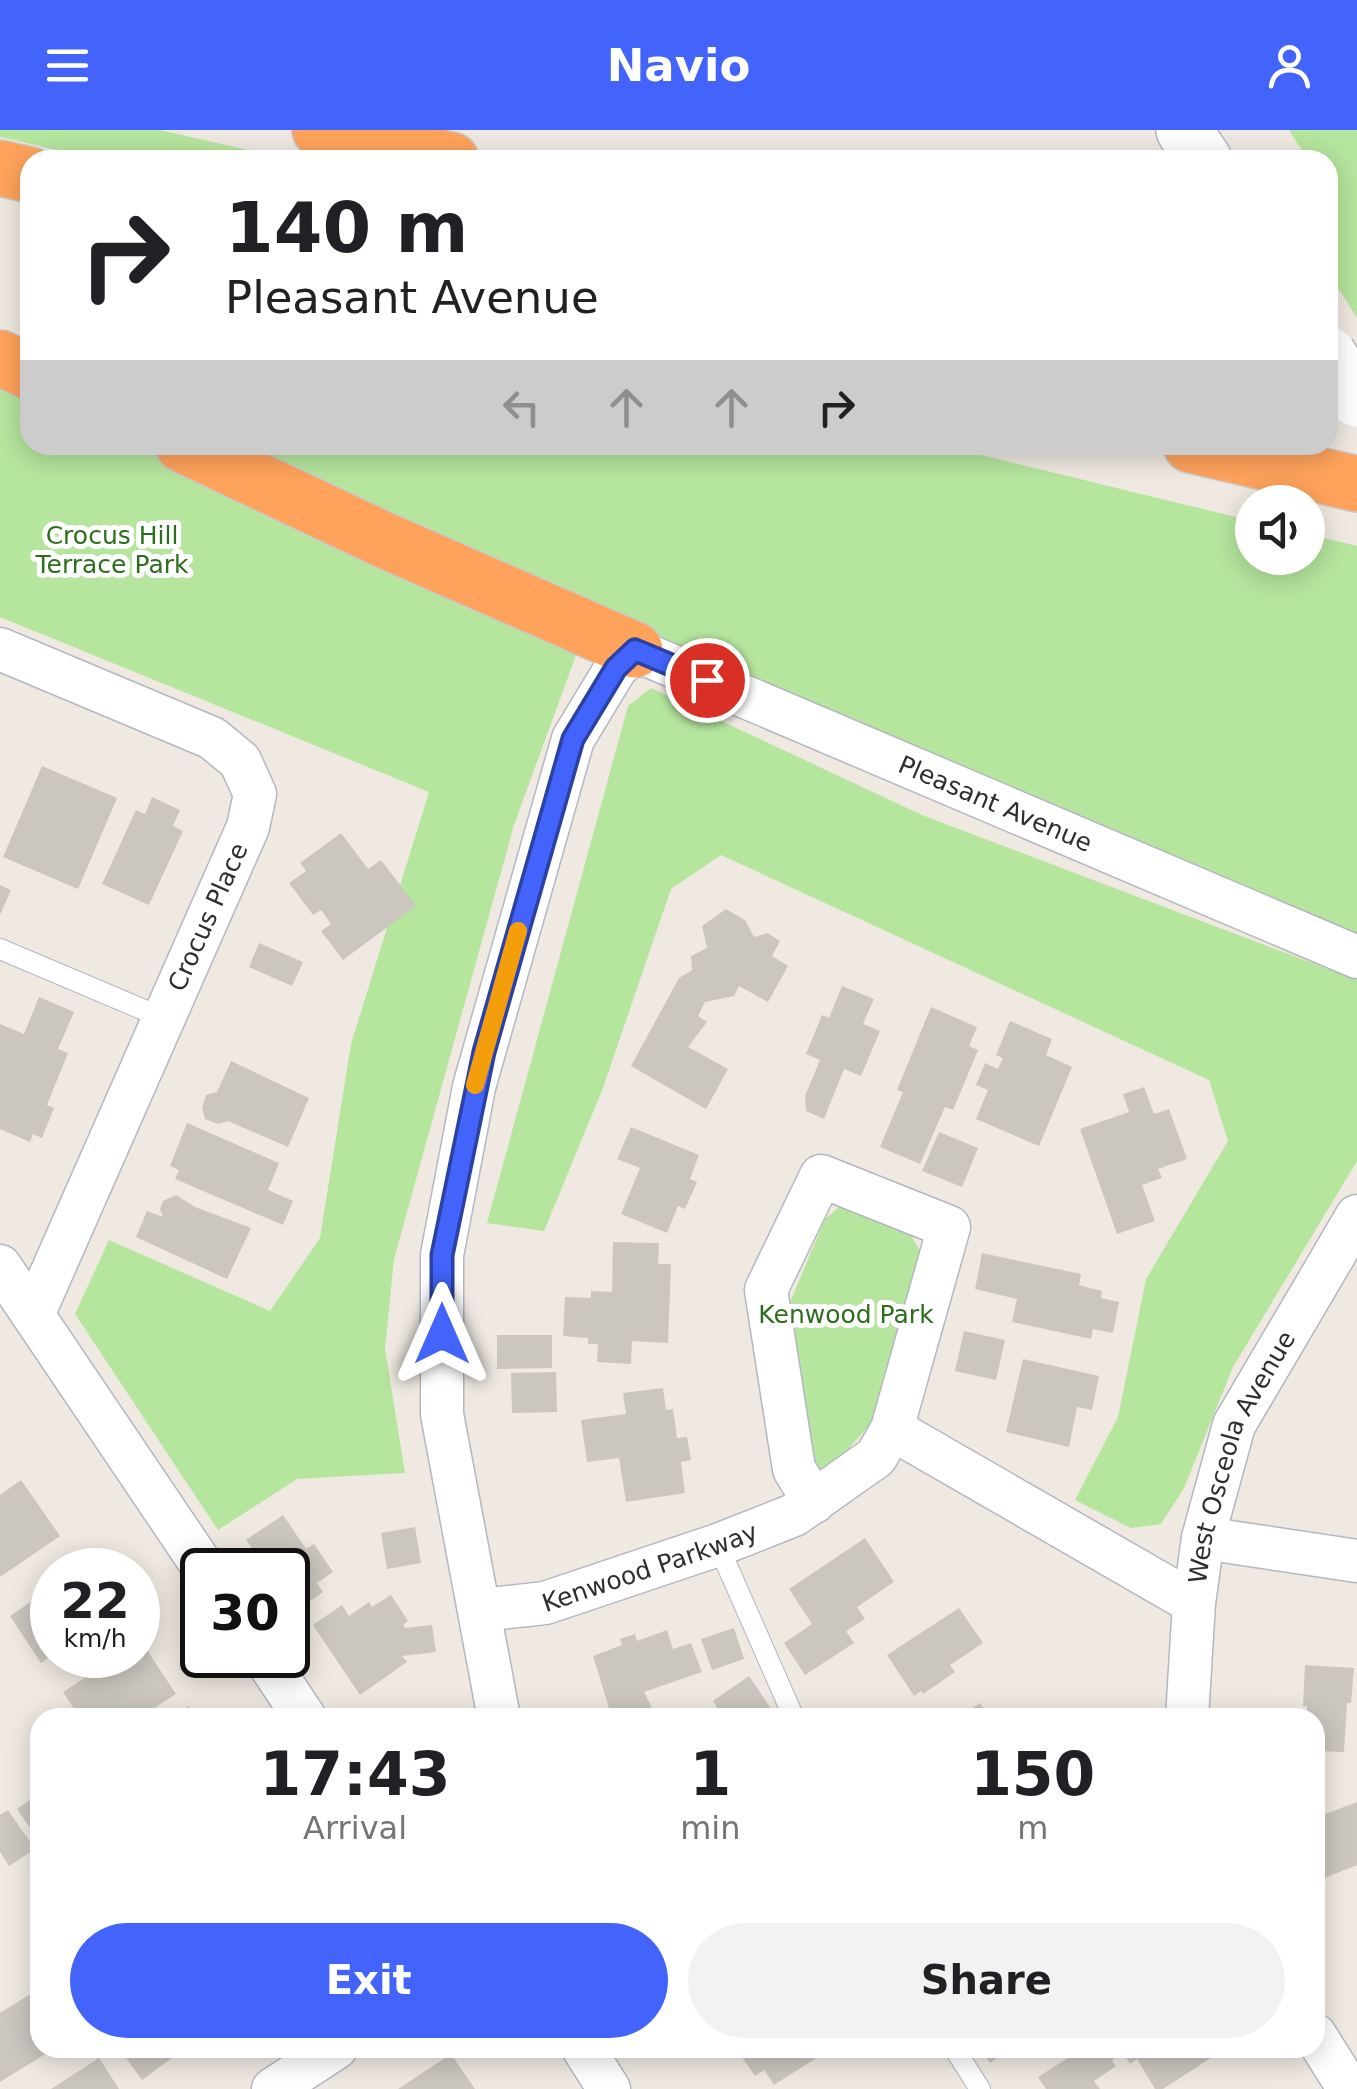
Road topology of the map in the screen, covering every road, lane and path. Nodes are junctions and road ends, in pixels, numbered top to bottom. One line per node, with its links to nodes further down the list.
1 (320, 130): 2 (highway)
2 (407, 150)
3 (1338, 371): 4 (street, bridge)
4 (1357, 399)
5 (204, 455): 9 (highway)
6 (1234, 455): 7 (highway)
7 (1357, 484)
8 (0, 649): 12 (street, Crocus Place)
9 (635, 650): 11 (street, Pleasant Avenue); 23 (street)
10 (0, 949): 12 (lane)
11 (1357, 957)
12 (162, 1018): 15 (street, Crocus Place)
13 (1357, 1216): 18 (street, West Osceola Avenue)
14 (0, 1266): 15 (street)
15 (32, 1315): 20 (street)
16 (892, 1429): 17 (street, Kenwood Parkway); 17 (street, Kenwood Parkway); 22 (street)
17 (814, 1502): 19 (street, Kenwood Parkway)
18 (1203, 1538): 21 (street); 22 (street, West Osceola Avenue)
19 (718, 1545): 23 (street, Kenwood Parkway); 27 (lane)
20 (190, 1548)
21 (1357, 1561)
22 (1194, 1603): 28 (street, West Osceola Avenue)
23 (481, 1610): 26 (street)
24 (278, 1678): 25 (street)
25 (298, 1708)
26 (497, 1708)
27 (790, 1708)
28 (1189, 1708)
29 (1325, 2051): 36 (street)
30 (321, 2058): 33 (street)
31 (589, 2058): 34 (street)
32 (960, 2058): 35 (lane)
33 (273, 2089)
34 (609, 2089)
35 (980, 2089)
36 (1349, 2089)

